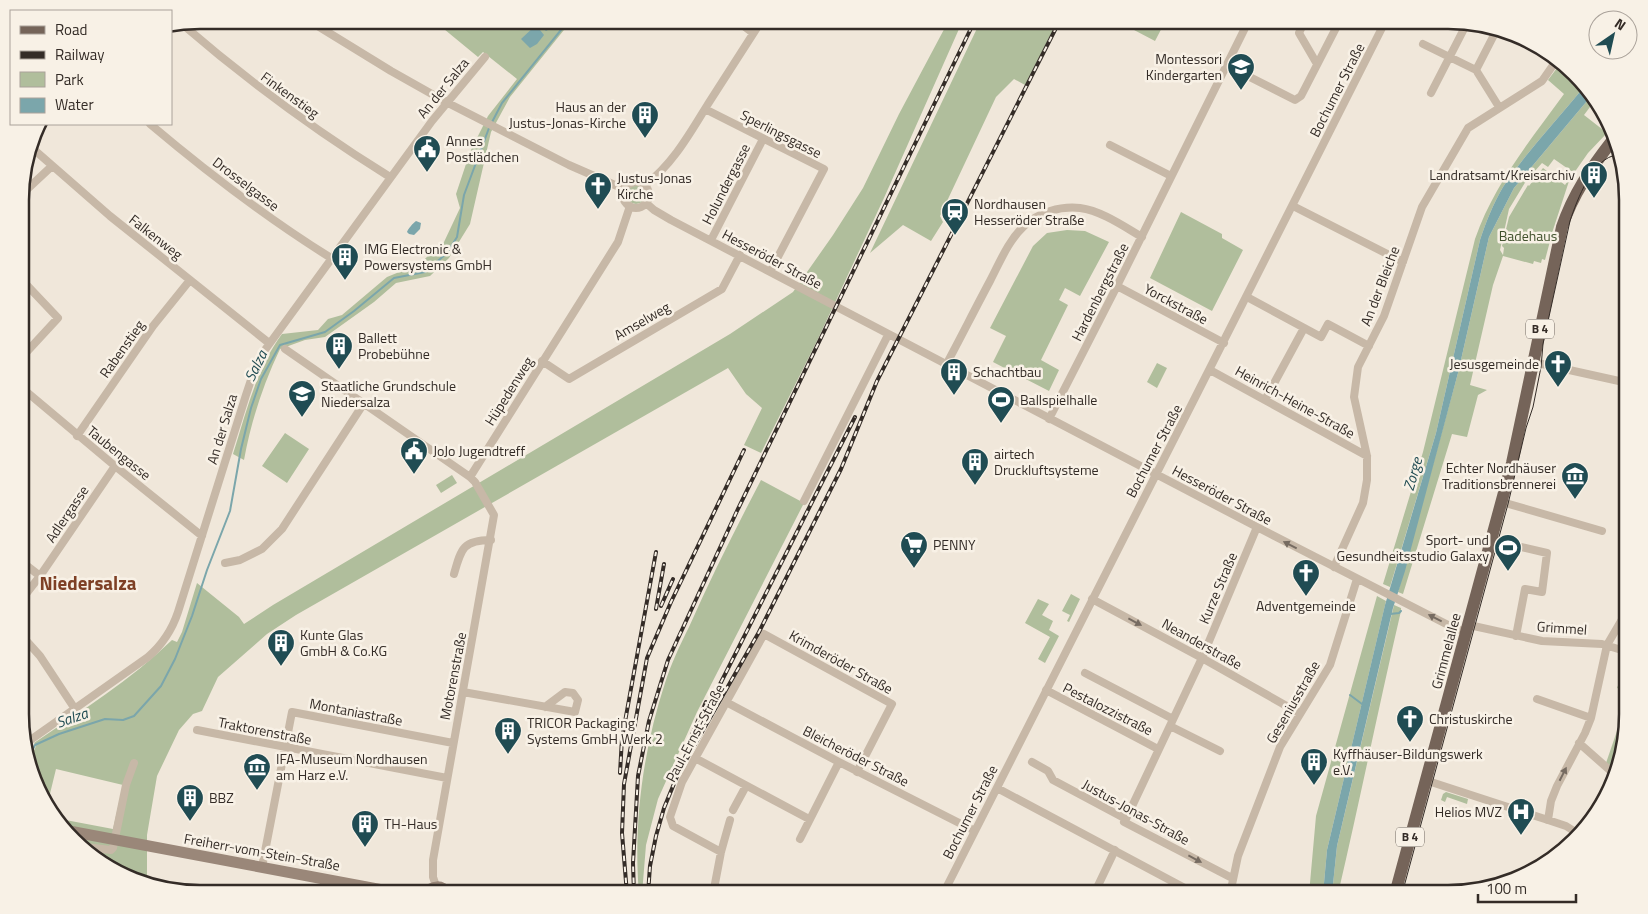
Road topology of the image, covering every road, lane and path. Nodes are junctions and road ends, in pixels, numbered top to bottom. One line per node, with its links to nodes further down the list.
1 (188, 29): 30 (street, Finkenstieg)
2 (323, 29): 20 (street)
3 (747, 29): 10 (street)
4 (756, 29): 10 (street)
5 (1244, 29): 16 (street, Hardenbergstraße)
6 (1300, 29): 15 (street)
7 (1335, 29): 15 (street)
8 (1382, 29): 36 (street, Bochumer Straße)
9 (1464, 30): 14 (street)
10 (753, 34): 22 (street)
11 (1493, 35): 18 (street)
12 (1423, 44): 14 (street)
13 (485, 57): 20 (street, An der Salza)
14 (1449, 57): 18 (street); 19 (street)
15 (1316, 64): 16 (street)
16 (1226, 65): 29 (street, Hardenbergstraße)
17 (1553, 65): 21 (street, An der Bleiche)
18 (1476, 70): 21 (street)
19 (1431, 93)
20 (446, 102): 30 (street, An der Salza); 33 (street)
21 (1499, 107): 41 (street, An der Bleiche)
22 (705, 109): 24 (street, Sperlingsgasse); 31 (street)
23 (151, 125): 40 (street, Drosselgasse)
24 (763, 139): 38 (street, Holundergasse); 42 (street, Sperlingsgasse)
25 (1110, 145): 29 (street)
26 (1610, 146): 55 (main road, Grimmelallee / B 4)
27 (36, 152): 28 (street, Falkenweg)
28 (52, 166): 32 (street); 43 (street, Falkenweg)
29 (1171, 176): 37 (street, Hardenbergstraße)
30 (390, 177): 40 (street, An der Salza)
31 (645, 185): 33 (street); 34 (street)
32 (30, 187)
33 (624, 189): 35 (street)
34 (646, 203): 35 (street); 38 (street, Hesseröder Straße)
35 (630, 206): 54 (street, Hüpedenweg)
36 (1293, 206): 41 (street); 46 (street, Bochumer Straße)
37 (1142, 237): 44 (street, Hardenbergstraße); 56 (street)
38 (711, 240): 39 (street, Hesseröder Straße)
39 (740, 256): 42 (street, Hesseröder Straße); 54 (street, Amselweg)
40 (331, 258): 49 (street, An der Salza)
41 (1403, 262): 51 (street, An der Bleiche)
42 (770, 272): 48 (street, Hesseröder Straße)
43 (190, 280): 49 (street, Falkenweg); 63 (street, Rabenstieg)
44 (1117, 286): 50 (street, Yorckstraße); 62 (street, Hardenbergstraße)
45 (29, 287): 52 (street)
46 (1247, 297): 47 (street); 50 (street, Bochumer Straße)
47 (1304, 328): 51 (street); 60 (street)
48 (888, 335): 56 (street, Hesseröder Straße); 68 (street)
49 (269, 343): 72 (street, An der Salza)
50 (1224, 343): 57 (street, Bochumer Straße)
51 (1369, 346): 64 (street, An der Bleiche)
52 (29, 349)
53 (285, 349): 61 (street)
54 (542, 361): 67 (street, Hüpedenweg)
55 (1533, 362): 58 (street); 69 (main road, Grimmelallee / B 4)
56 (946, 366): 62 (street, Hesseröder Straße)
57 (1210, 370): 60 (street, Heinrich-Heine-Straße); 66 (street, Bochumer Straße)
58 (1619, 380)
59 (29, 394): 63 (street, Taubengasse)
60 (1265, 400): 64 (street, Heinrich-Heine-Straße)
61 (364, 404): 67 (street); 75 (street)
62 (1049, 419): 66 (street, Hesseröder Straße)
63 (77, 436): 65 (street, Taubengasse)
64 (1367, 456): 77 (street, An der Bleiche)
65 (115, 466): 72 (street, Taubengasse); 79 (street, Adlergasse)
66 (1156, 474): 70 (street, Hesseröder Straße); 82 (street, Bochumer Straße)
67 (470, 476): 73 (street, Motorenstraße)
68 (804, 501)
69 (1502, 502): 71 (street); 74 (main road, Grimmelallee / B 4)
70 (1257, 527): 77 (street, Hesseröder Straße, one-way to 70); 90 (street, Kurze Straße)
71 (1602, 531)
72 (202, 536): 97 (street, An der Salza)
73 (491, 540): 78 (street); 93 (street, Motorenstraße)
74 (1491, 540): 84 (main road, Grimmelallee / B 4); 86 (street, Grimmel)
75 (225, 564)
76 (29, 567): 79 (street)
77 (1334, 567): 80 (street, Hesseröder Straße)
78 (454, 574)
79 (40, 576): 81 (street, Adlergasse)
80 (1357, 579): 84 (street, Hesseröder Straße, one-way to 80); 98 (street, Geseniusstraße)
81 (29, 590)
82 (1092, 599): 90 (street, Neanderstraße, one-way to 90); 92 (street, Bochumer Straße)
83 (1619, 625): 88 (street)
84 (1468, 629): 86 (street, Grimmel); 115 (main road, Grimmelallee / B 4)
85 (764, 634): 95 (street, Paul-Ernst-Straße); 113 (street, Krimderöder Straße)
86 (1516, 636): 88 (street, Grimmel)
87 (29, 644): 97 (street)
88 (1607, 645): 89 (street, Grimmel); 99 (street)
89 (1619, 649)
90 (1202, 658): 98 (street, Neanderstraße); 100 (street, Pestalozzistraße)
91 (1085, 673): 100 (street, Pestalozzistraße)
92 (1046, 690): 106 (street, Pestalozzistraße); 117 (street, Bochumer Straße)
93 (463, 692): 96 (street); 103 (street, Motorenstraße)
94 (1537, 699): 99 (street)
95 (726, 702): 108 (street, Paul-Ernst-Straße); 109 (street, Bleicheröder Straße)
96 (544, 707)
97 (75, 709): 102 (street, An der Salza)
98 (1299, 713): 132 (street, Geseniusstraße)
99 (1592, 718): 104 (street)
100 (1172, 722): 106 (street, Pestalozzistraße); 107 (street, Pestalozzistraße)
101 (198, 730): 105 (street, Traktorenstraße)
102 (31, 739)
103 (453, 744): 105 (street, Montaniastraße); 114 (street, Motorenstraße)
104 (1579, 744): 112 (street); 122 (street, one-way to 104)
105 (285, 748): 114 (street, Traktorenstraße); 131 (street, Montaniastraße)
106 (1158, 749): 120 (street, Pestalozzistraße)
107 (1220, 751)
108 (695, 758): 116 (street); 130 (street, Paul-Ernst-Straße)
109 (839, 762): 113 (street, Bleicheröder Straße); 119 (street)
110 (1032, 762): 120 (street, Justus-Jonas-Straße)
111 (134, 763): 126 (street)
112 (1610, 770)
113 (857, 772): 123 (street, Bleicheröder Straße)
114 (447, 778): 134 (street, Motorenstraße)
115 (1425, 780): 122 (street); 140 (main road, Grimmelallee / B 4)
116 (746, 786): 118 (street); 119 (street)
117 (997, 788): 123 (street, Bochumer Straße); 129 (street)
118 (733, 810)
119 (809, 819): 127 (street)
120 (1126, 819): 132 (street, Justus-Jonas-Straße, one-way to 132)
121 (730, 820): 130 (street)
122 (1548, 820): 124 (street)
123 (975, 831): 136 (street, Bochumer Straße)
124 (1573, 831)
125 (76, 832): 126 (main road, Freiherr-vom-Stein-Straße)
126 (114, 839): 128 (street); 131 (main road, Freiherr-vom-Stein-Straße)
127 (800, 839)
128 (92, 847)
129 (1115, 850): 137 (street); 138 (street)
130 (721, 852): 135 (street)
131 (262, 867): 133 (main road, Freiherr-vom-Stein-Straße)
132 (1232, 878): 139 (street, Geseniusstraße)
133 (357, 885)
134 (436, 885)
135 (715, 885)
136 (948, 885)
137 (1098, 885)
138 (1179, 885)
139 (1231, 885)
140 (1396, 885)

